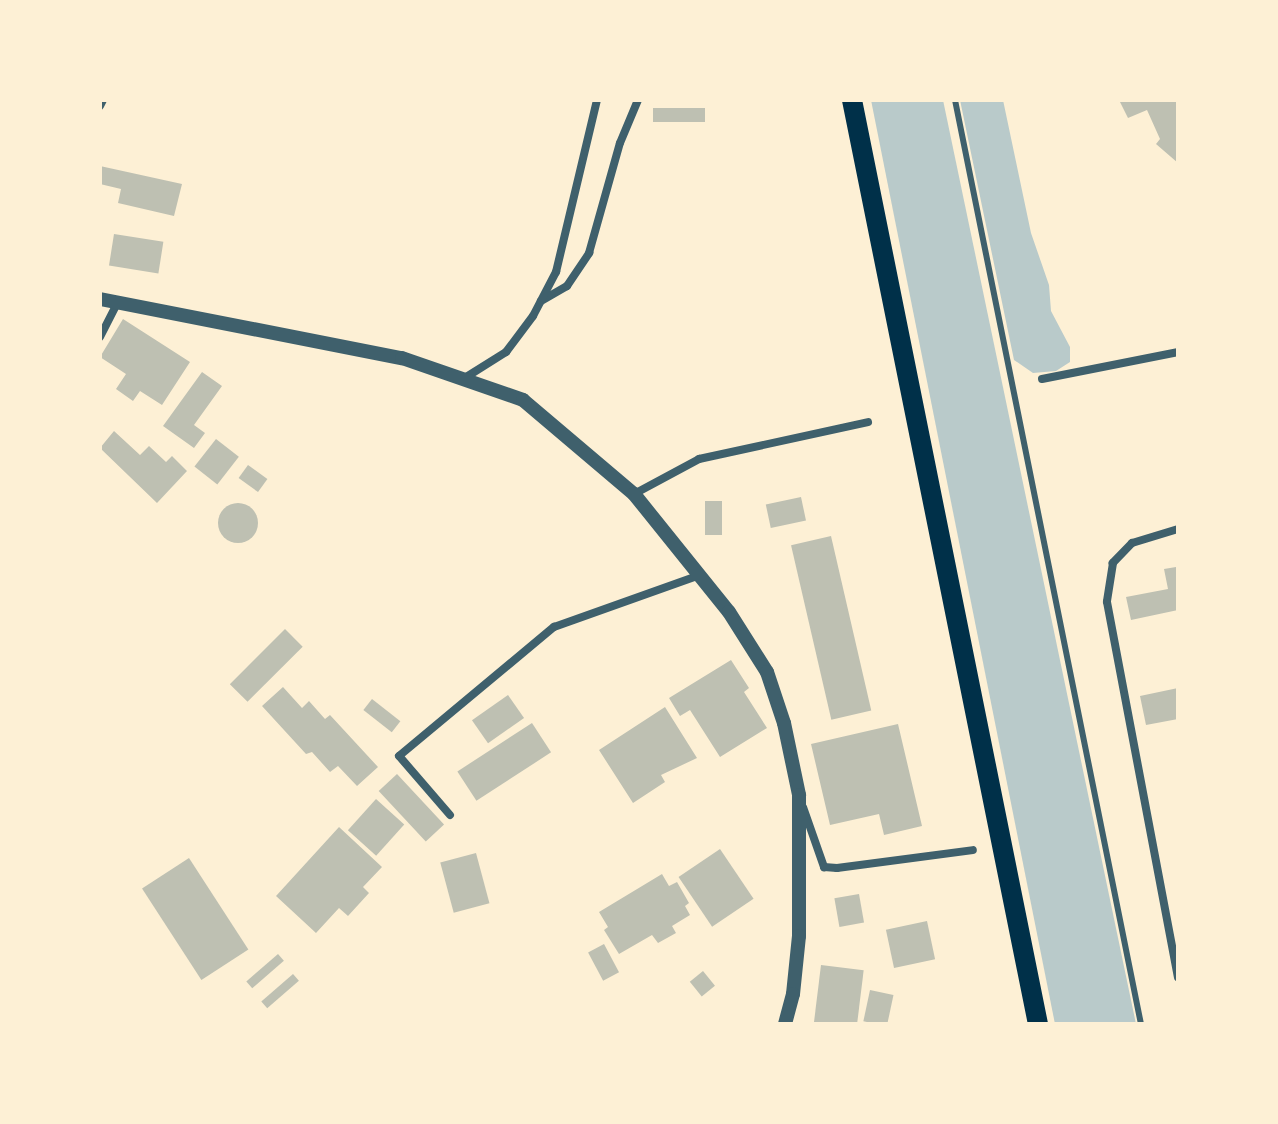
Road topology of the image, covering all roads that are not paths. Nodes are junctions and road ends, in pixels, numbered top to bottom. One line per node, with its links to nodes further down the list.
1 (103, 100): 6 (street)
2 (597, 100): 9 (street)
3 (638, 100): 9 (street)
4 (852, 100): 23 (highway)
5 (955, 100): 24 (lane)
6 (100, 106)
7 (100, 299): 8 (street)
8 (118, 302): 10 (street); 12 (street)
9 (540, 302): 12 (street)
10 (100, 337)
11 (1178, 352): 13 (street)
12 (463, 379): 15 (street)
13 (1042, 379)
14 (868, 422): 15 (street)
15 (634, 494): 17 (street)
16 (1178, 529): 21 (street)
17 (700, 575): 18 (street); 19 (street)
18 (799, 795): 20 (street); 22 (street)
19 (450, 815)
20 (973, 850)
21 (1178, 977)
22 (785, 1024)
23 (1038, 1024)
24 (1141, 1024)

